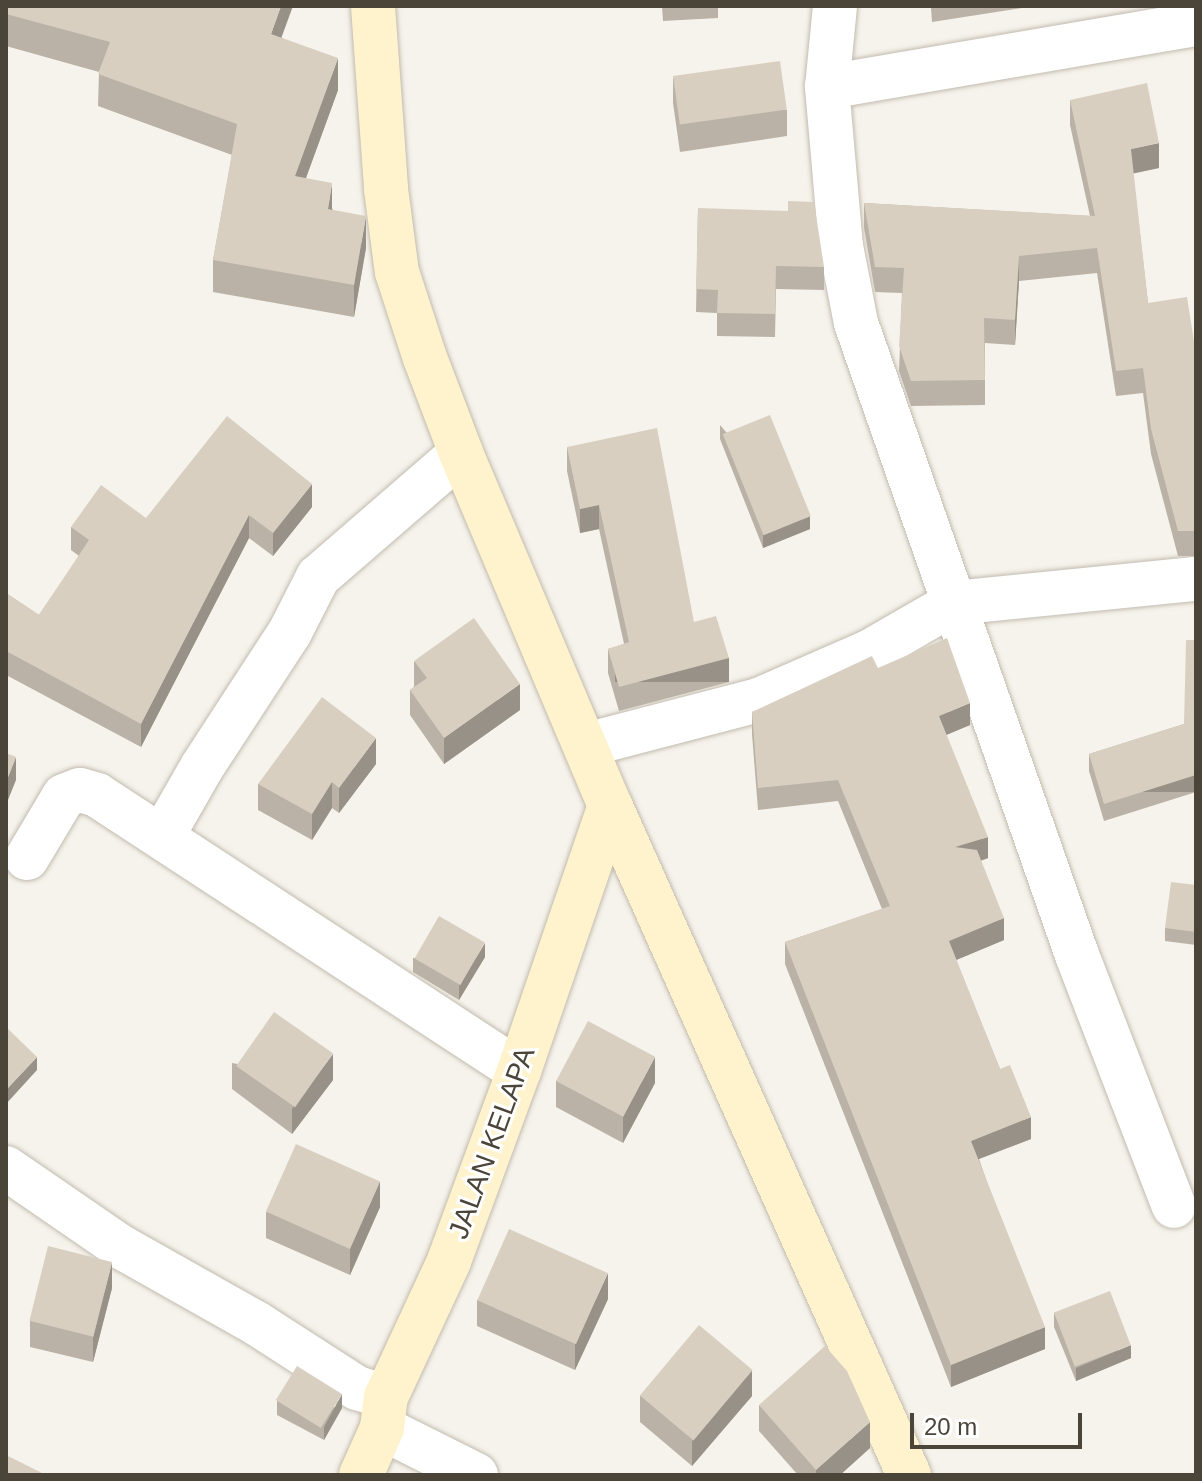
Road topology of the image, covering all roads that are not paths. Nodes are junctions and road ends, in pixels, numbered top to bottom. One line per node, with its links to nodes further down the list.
1 (373, 6): 5 (street)
2 (835, 6): 4 (street)
3 (1196, 24): 4 (street)
4 (827, 87): 7 (street)
5 (461, 453): 8 (street); 10 (street)
6 (1196, 579): 7 (street)
7 (954, 603): 8 (street); 14 (street)
8 (586, 745): 9 (street)
9 (610, 805): 12 (street, JALAN KELAPA); 18 (street)
10 (163, 835): 11 (street); 12 (street)
11 (27, 858)
12 (519, 1071): 15 (street, JALAN KELAPA)
13 (6, 1168): 15 (street)
14 (1174, 1206)
15 (384, 1413): 16 (street, JALAN KELAPA); 17 (street)
16 (361, 1475)
17 (476, 1475)
18 (909, 1475)

